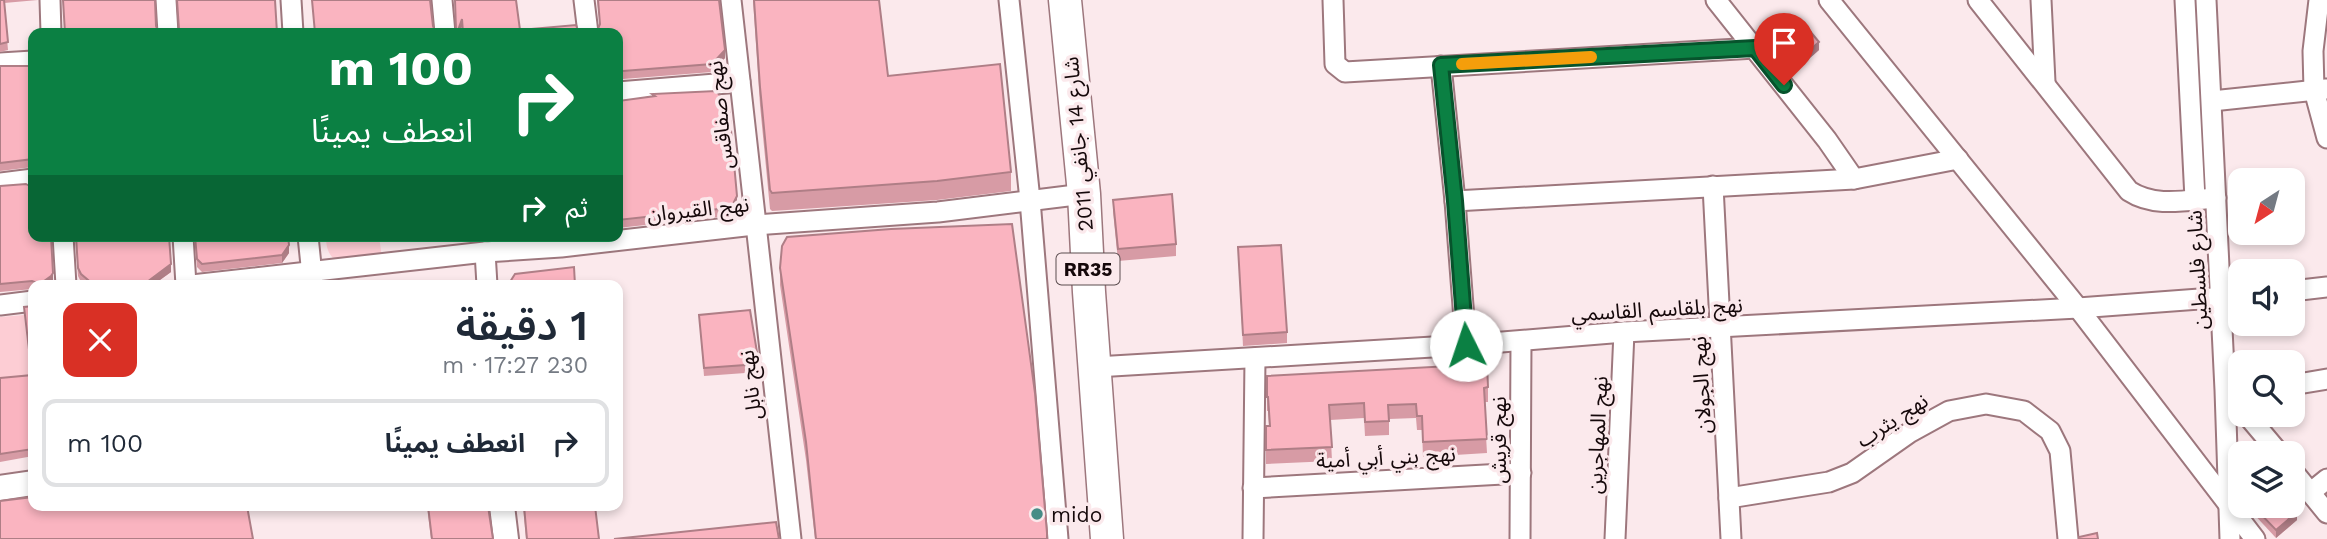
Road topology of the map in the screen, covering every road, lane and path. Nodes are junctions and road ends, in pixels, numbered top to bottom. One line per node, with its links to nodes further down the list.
1 (50, 0): 17 (street)
2 (166, 0): 18 (street)
3 (290, 0): 19 (street)
4 (442, 0): 20 (street)
5 (584, 0): 21 (street)
6 (730, 0): 26 (street, نهج صفاقس)
7 (1009, 0): 40 (street)
8 (1065, 0): 37 (main road, شارع 14 جانفي 2011 / RR35)
9 (1332, 0): 25 (street)
10 (1716, 0): 22 (street)
11 (1829, 0): 32 (street)
12 (1978, 0): 27 (street)
13 (2041, 0): 27 (street)
14 (2185, 0): 39 (street)
15 (2206, 0): 30 (street, شارع فلسطين)
16 (2319, 0): 28 (street)
17 (51, 28)
18 (169, 28)
19 (293, 28)
20 (445, 28)
21 (587, 28)
22 (1755, 48): 25 (street); 33 (street)
23 (28, 61): 24 (street)
24 (0, 63)
25 (1441, 65): 41 (street)
26 (740, 82): 29 (street); 42 (street, نهج صفاقس)
27 (2045, 82): 39 (street)
28 (2321, 89): 30 (street); 31 (street)
29 (623, 92)
30 (2212, 101): 38 (street, شارع فلسطين)
31 (2327, 138)
32 (1958, 159): 33 (street); 60 (street)
33 (1854, 179): 36 (street)
34 (28, 180): 35 (street)
35 (0, 183)
36 (1713, 186): 41 (street); 61 (street, نهج الجولان)
37 (1084, 194): 40 (street, نهج القيروان); 66 (main road, شارع 14 جانفي 2011 / RR35)
38 (2217, 198): 39 (street); 49 (street, شارع فلسطين)
39 (2195, 199)
40 (1030, 200): 42 (street, نهج القيروان); 86 (street)
41 (1455, 201): 64 (street)
42 (754, 225): 43 (street, نهج القيروان); 85 (street, نهج نابل)
43 (623, 240)
44 (63, 242): 51 (street)
45 (183, 242): 52 (street)
46 (309, 242): 50 (street)
47 (605, 242): 48 (street, نهج القيروان)
48 (485, 252): 50 (street, نهج القيروان); 54 (street)
49 (2228, 276)
50 (312, 278): 53 (street, نهج القيروان)
51 (66, 280)
52 (186, 280)
53 (278, 280)
54 (487, 280)
55 (2327, 287): 56 (street)
56 (2305, 290)
57 (2228, 297): 60 (street, نهج بلقاسم القاسمي)
58 (28, 302): 59 (street)
59 (0, 305)
60 (2078, 308): 61 (street, نهج بلقاسم القاسمي); 79 (street)
61 (1721, 327): 62 (street, نهج بلقاسم القاسمي); 78 (street, نهج الجولان)
62 (1624, 332): 63 (street, نهج بلقاسم القاسمي); 90 (street, نهج المهاجرين)
63 (1521, 341): 64 (street, نهج بلقاسم القاسمي); 71 (street, نهج قريش)
64 (1466, 345): 65 (street, نهج بلقاسم القاسمي)
65 (1255, 358): 66 (street, نهج بلقاسم القاسمي); 76 (street)
66 (1096, 367): 87 (main road, شارع 14 جانفي 2011 / RR35)
67 (2327, 379): 68 (street)
68 (2305, 383)
69 (2257, 427): 70 (street)
70 (2269, 441)
71 (1521, 473): 76 (street, نهج بني أبي أمية); 89 (street, نهج قريش)
72 (2327, 479): 77 (street)
73 (28, 484): 75 (street)
74 (2305, 485): 77 (street)
75 (0, 488)
76 (1253, 488): 88 (street)
77 (2311, 492): 81 (street)
78 (1729, 498): 91 (street, نهج الجولان); 92 (street, نهج يثرب)
79 (2228, 505)
80 (503, 511): 84 (street)
81 (2327, 513)
82 (2229, 518): 93 (street, شارع فلسطين)
83 (2238, 518): 94 (street)
84 (506, 539)
85 (791, 539)
86 (1058, 539)
87 (1107, 539)
88 (1253, 539)
89 (1520, 539)
90 (1615, 539)
91 (1731, 539)
92 (2068, 539)
93 (2230, 539)
94 (2255, 539)

